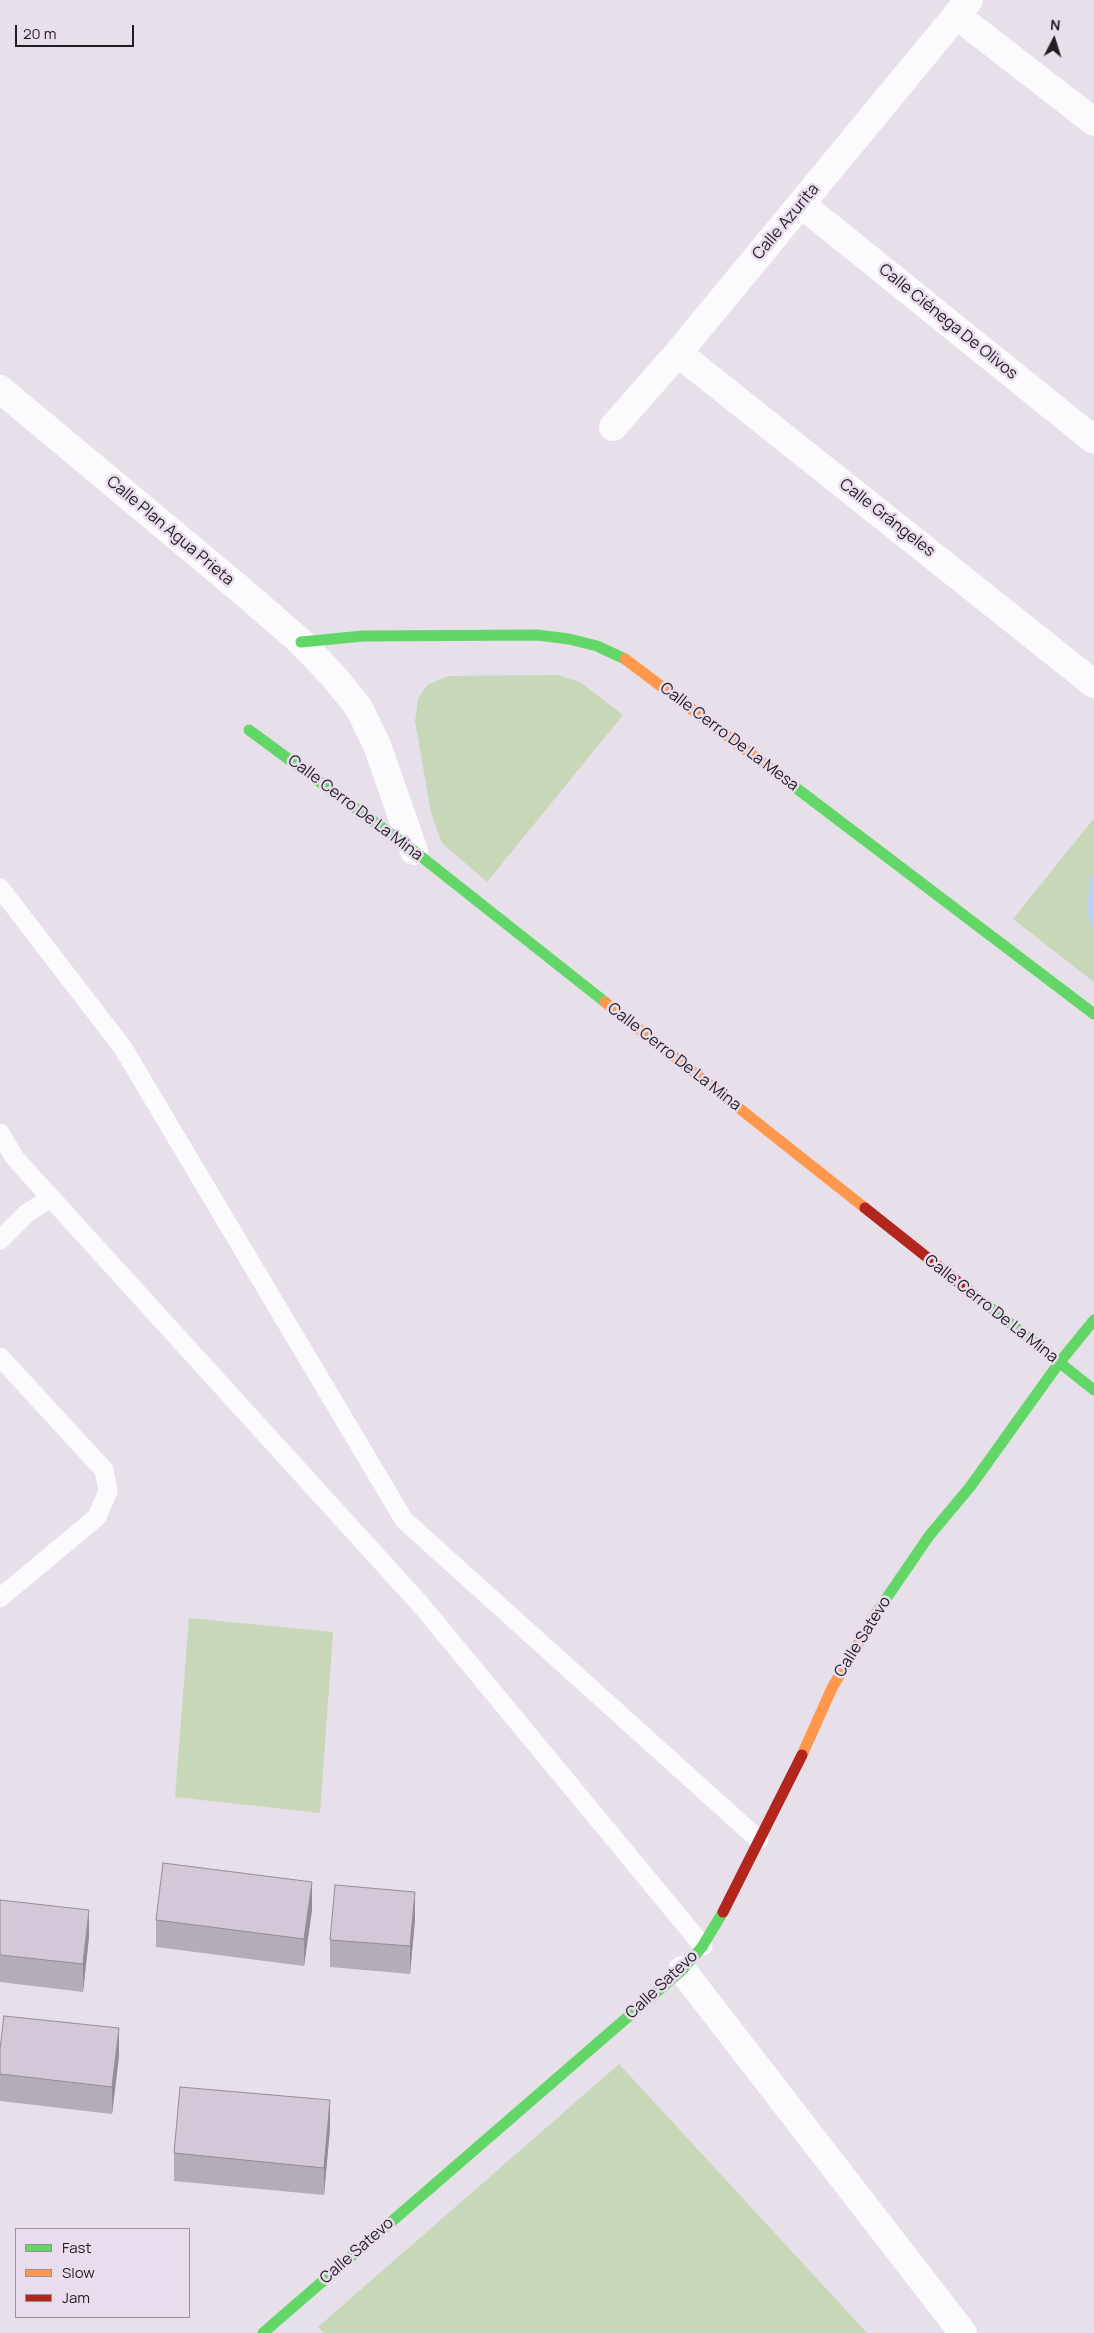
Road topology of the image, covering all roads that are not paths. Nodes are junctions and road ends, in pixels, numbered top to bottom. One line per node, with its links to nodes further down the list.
1 (962, 8): 2 (street, Calle Azurita); 3 (street, Calle Azurita)
2 (1094, 122)
3 (801, 204): 4 (street, Calle Azurita); 7 (street, Calle Ciénega De Olivos)
4 (678, 353): 6 (street, Calle Azurita); 9 (street, Calle Grángeles)
5 (0, 389): 8 (street, Calle Plan Agua Prieta)
6 (613, 428)
7 (1094, 440)
8 (301, 642): 11 (street, Calle Plan Agua Prieta); 13 (street, Calle Cerro De La Mesa)
9 (1094, 684)
10 (249, 730): 11 (street, Calle Cerro De La Mina)
11 (414, 851): 19 (street, Calle Cerro De La Mina)
12 (0, 888): 22 (lane)
13 (1094, 1014)
14 (0, 1133): 15 (lane)
15 (51, 1198): 16 (lane); 23 (lane)
16 (0, 1240)
17 (1094, 1320): 19 (street)
18 (0, 1357): 21 (lane)
19 (1059, 1363): 20 (street, Calle Cerro De La Mina); 22 (street, Calle Satevo)
20 (1094, 1390)
21 (0, 1598)
22 (759, 1840): 23 (street, Calle Satevo)
23 (703, 1946): 24 (street, Calle Satevo)
24 (682, 1970): 25 (street, Calle Satevo); 26 (street)
25 (263, 2333)
26 (964, 2333)

